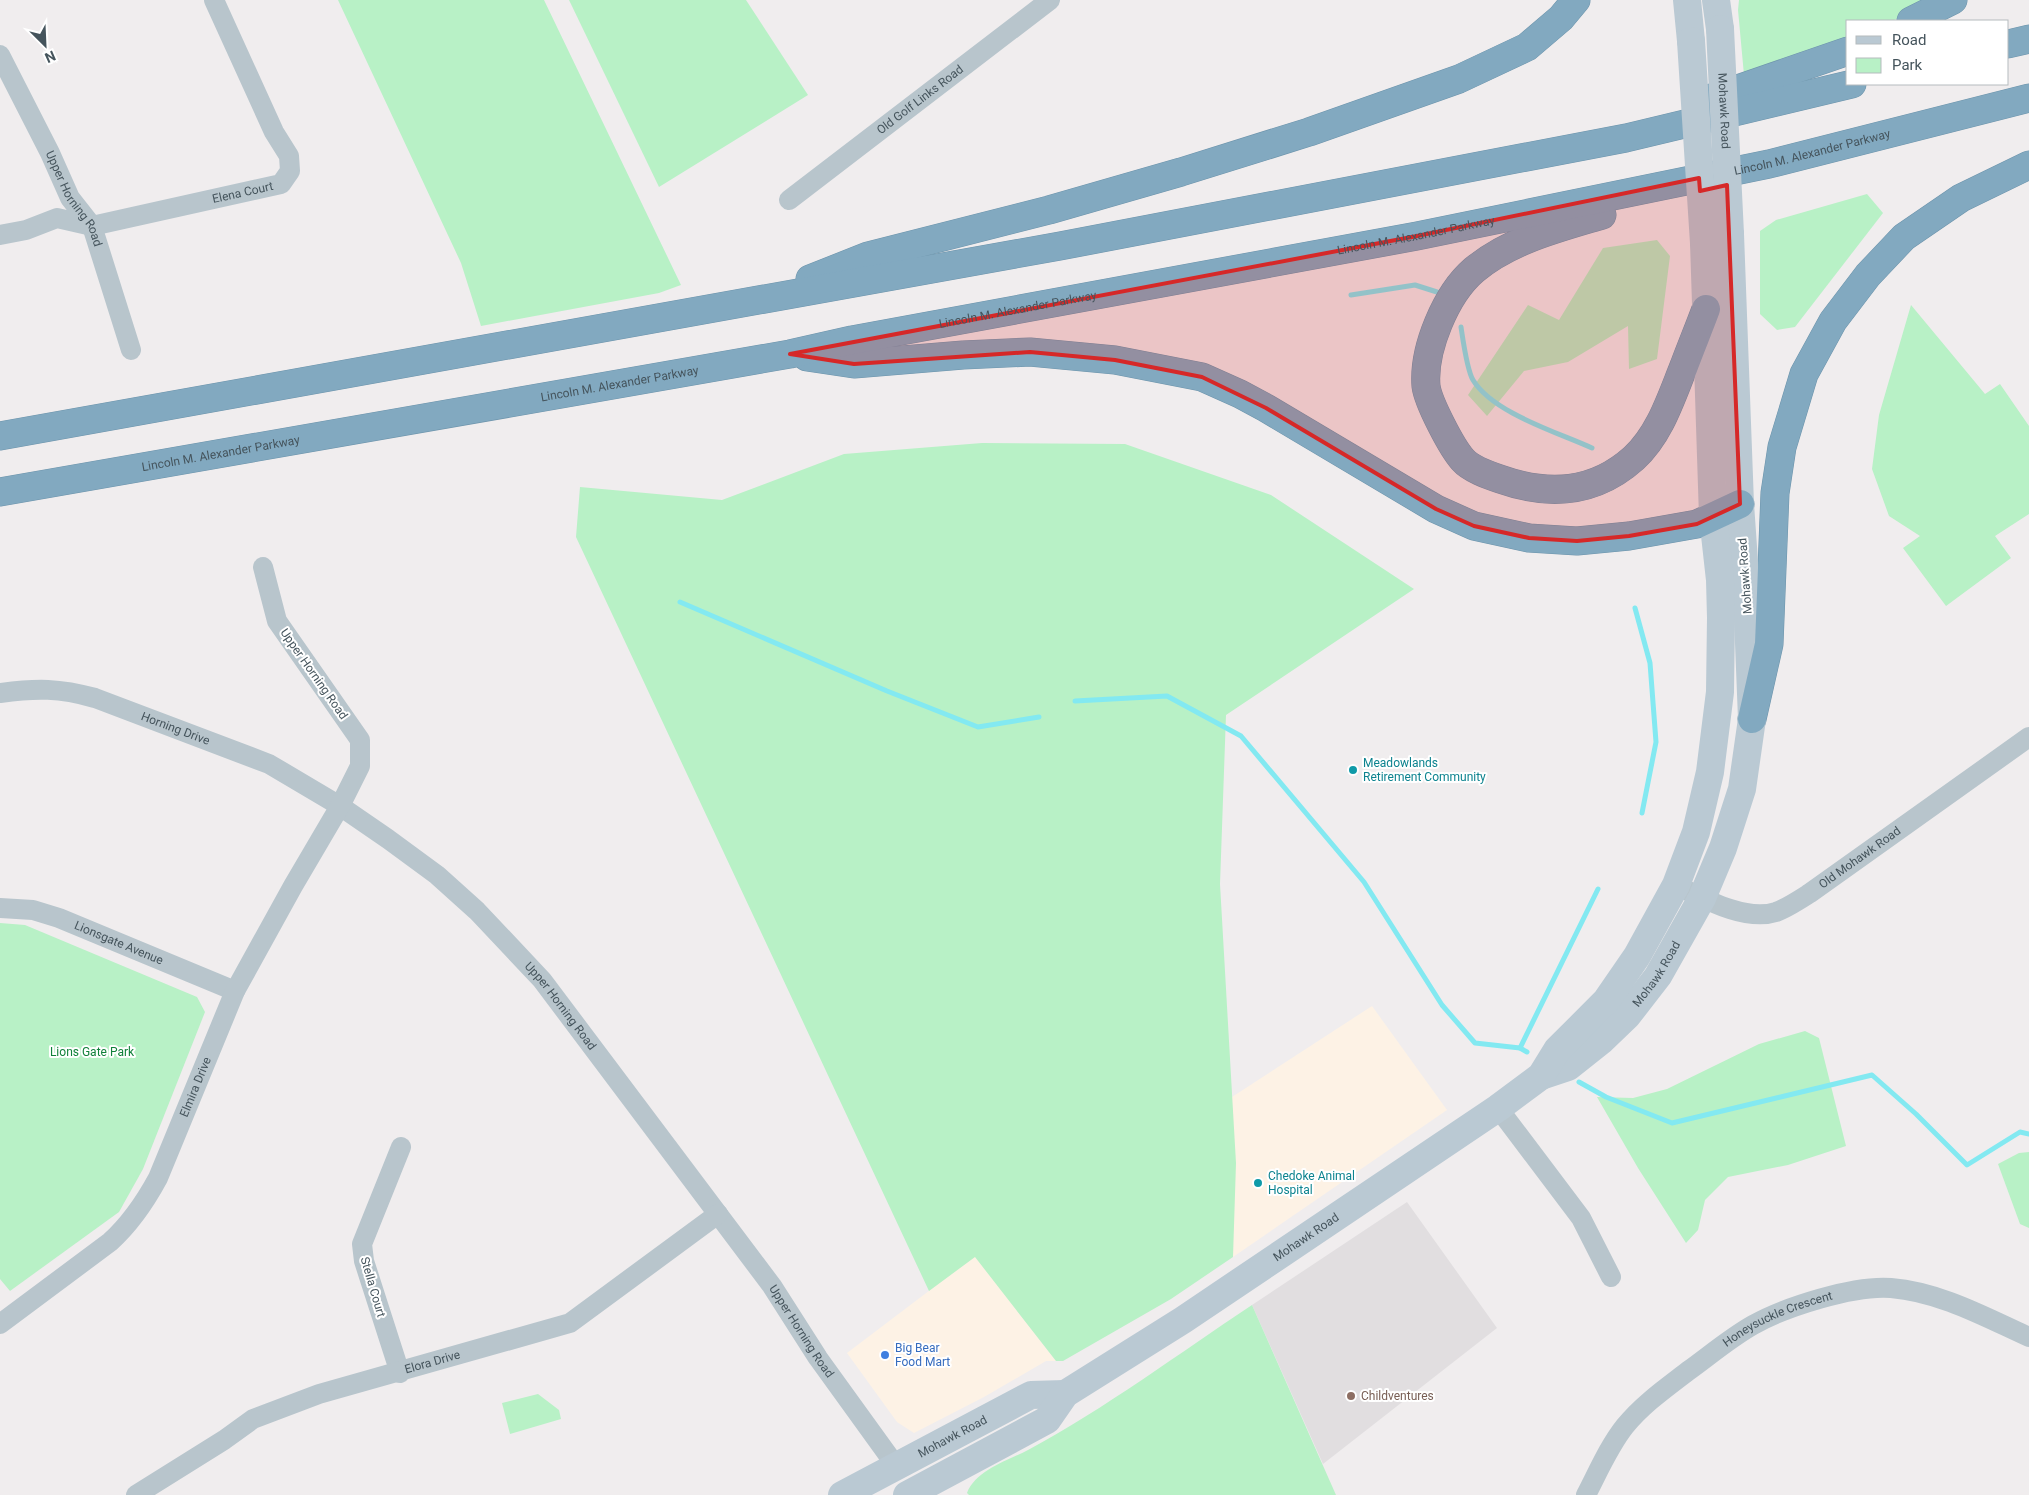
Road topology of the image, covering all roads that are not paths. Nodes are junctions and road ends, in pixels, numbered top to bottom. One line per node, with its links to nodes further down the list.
1 (214, 0): 18 (street, Elena Court)
2 (1050, 0): 17 (street, Old Golf Links Road)
3 (1576, 0): 20 (highway)
4 (1687, 0): 21 (main road, Mohawk Road, bridge)
5 (1716, 0): 26 (main road, Mohawk Road, bridge)
6 (1954, 0): 7 (highway)
7 (1913, 20)
8 (2029, 39): 9 (highway)
9 (2009, 44)
10 (1846, 52): 14 (highway)
11 (0, 55): 18 (street, Upper Horning Road)
12 (1848, 85): 14 (highway)
13 (2029, 98): 15 (highway, Lincoln M. Alexander Parkway)
14 (1626, 138): 20 (highway)
15 (1769, 164): 21 (highway); 23 (highway, Lincoln M. Alexander Parkway)
16 (2029, 165): 30 (highway)
17 (789, 200)
18 (92, 226): 19 (street); 22 (street, Upper Horning Road)
19 (0, 235)
20 (753, 302): 24 (highway)
21 (1706, 310): 27 (main road, Mohawk Road)
22 (131, 350)
23 (790, 354): 25 (highway, Lincoln M. Alexander Parkway); 27 (highway)
24 (0, 436)
25 (0, 492)
26 (1740, 504): 27 (highway); 30 (main road, Mohawk Road)
27 (1713, 518): 33 (main road, Mohawk Road)
28 (263, 567): 32 (street, Upper Horning Road)
29 (0, 693): 32 (street, Horning Drive)
30 (1752, 719): 34 (main road, Mohawk Road)
31 (2029, 737): 34 (street, Old Mohawk Road)
32 (340, 806): 36 (street, Elmira Drive); 40 (street, Upper Horning Road)
33 (1676, 886): 34 (street, Old Mohawk Road); 37 (main road, Mohawk Road)
34 (1702, 898): 37 (main road, Mohawk Road)
35 (0, 908): 36 (street, Lionsgate Avenue)
36 (235, 991): 42 (street, Elmira Drive)
37 (1541, 1076): 38 (main road, Mohawk Road)
38 (1498, 1108): 41 (street); 45 (main road, Mohawk Road)
39 (401, 1147): 44 (street, Stella Court)
40 (718, 1214): 44 (street, Elora Drive); 46 (street, Upper Horning Road)
41 (1611, 1277)
42 (0, 1324)
43 (2029, 1337): 50 (street, Honeysuckle Crescent)
44 (400, 1373): 48 (street, Elora Drive)
45 (1065, 1394): 46 (main road, Mohawk Road); 47 (main road, Mohawk Road)
46 (896, 1466): 49 (main road, Mohawk Road)
47 (911, 1493)
48 (136, 1495)
49 (842, 1495)
50 (1586, 1495)

